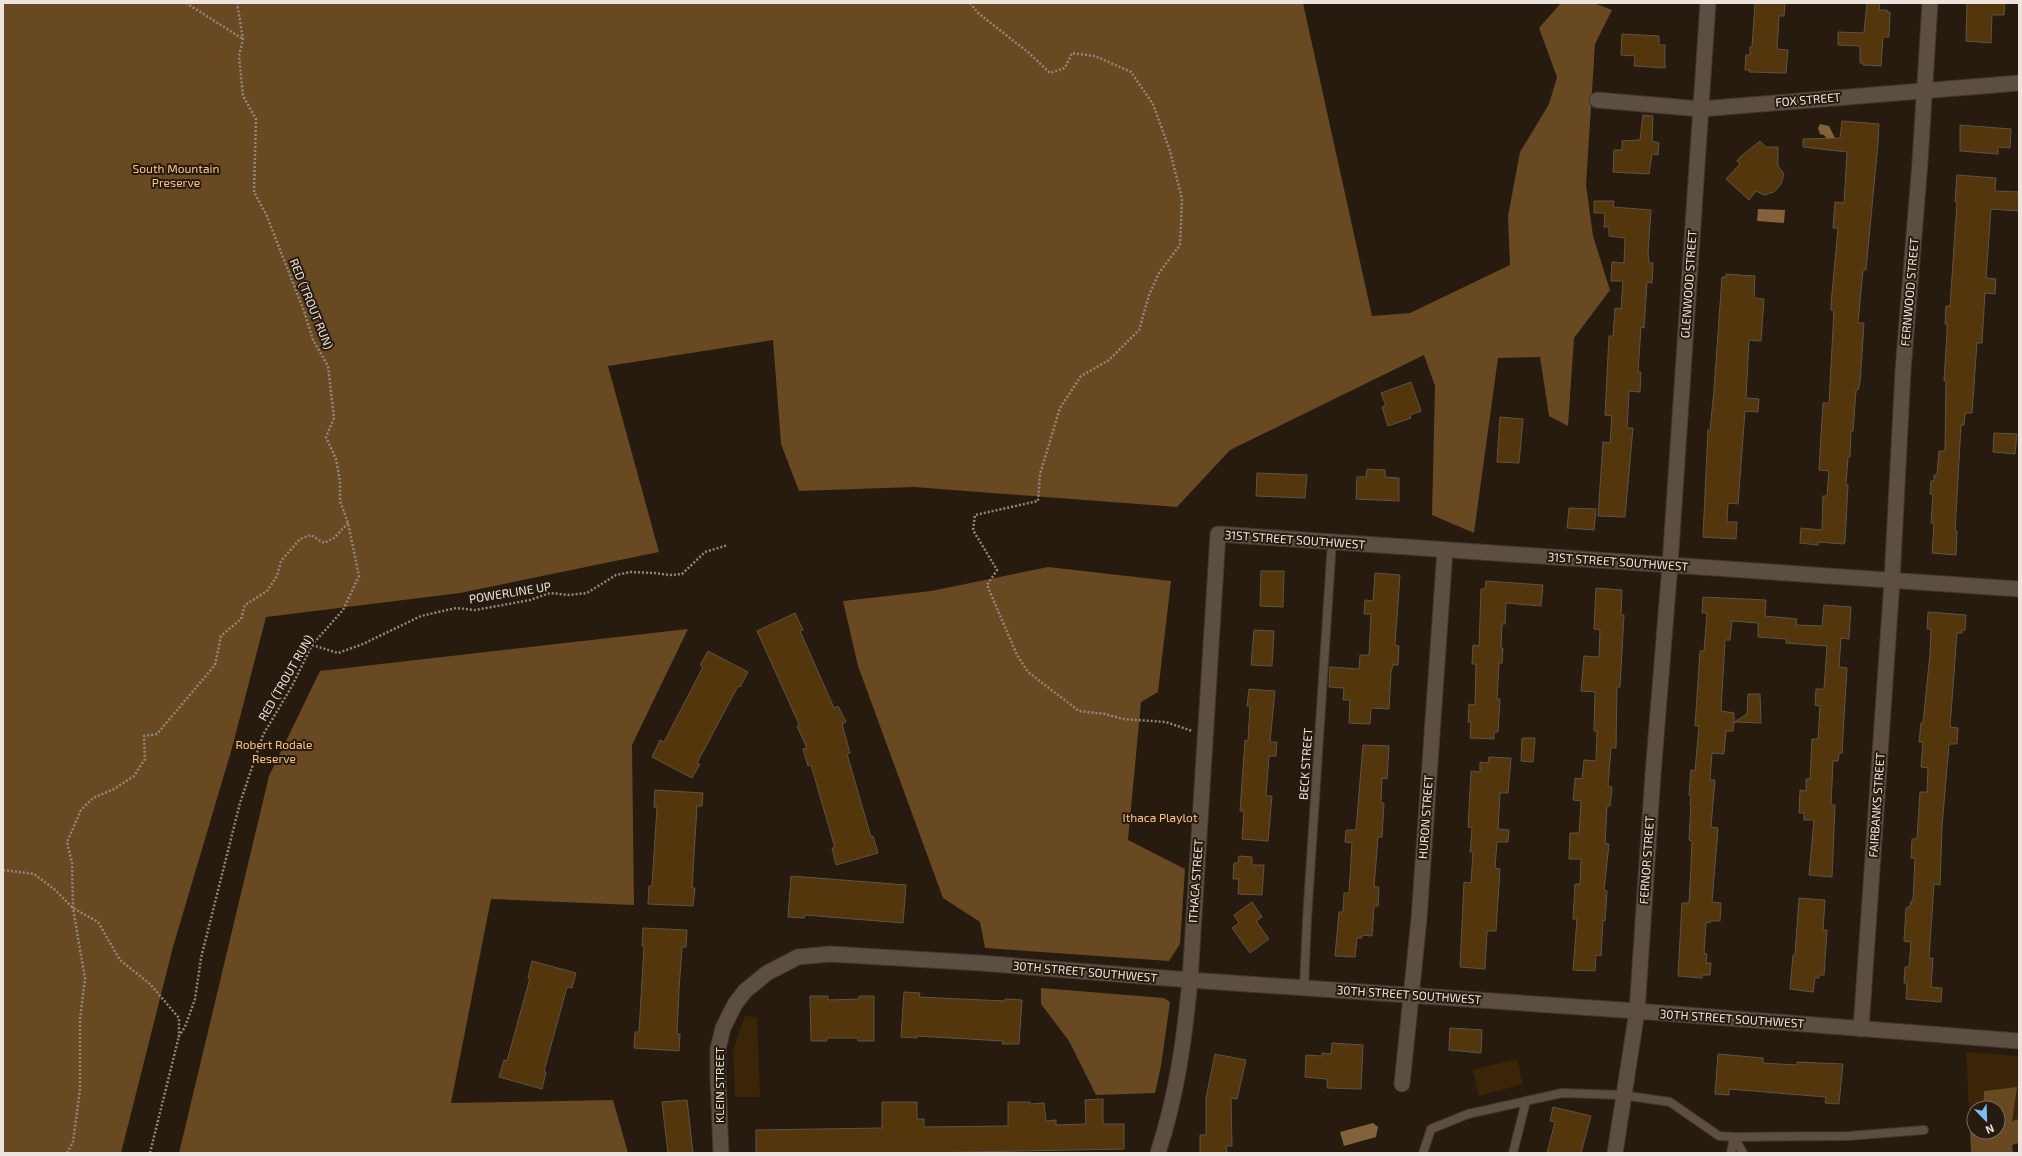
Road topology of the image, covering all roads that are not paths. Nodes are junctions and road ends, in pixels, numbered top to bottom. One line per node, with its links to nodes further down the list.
1 (1708, 3): 6 (street, GLENWOOD STREET)
2 (1930, 3): 4 (street, FERNWOOD STREET)
3 (2019, 83): 4 (street, FOX STREET)
4 (1925, 90): 6 (street, FOX STREET); 11 (street, FERNWOOD STREET)
5 (1597, 100): 6 (street, FOX STREET)
6 (1701, 109): 10 (street, GLENWOOD STREET)
7 (1218, 534): 8 (street, 31ST STREET SOUTHWEST); 14 (street, ITHACA STREET)
8 (1332, 542): 9 (street, 31ST STREET SOUTHWEST); 15 (lane, BECK STREET)
9 (1445, 550): 10 (street, 31ST STREET SOUTHWEST); 16 (street, HURON STREET)
10 (1670, 565): 11 (street, 31ST STREET SOUTHWEST); 17 (street, FERNOR STREET)
11 (1892, 581): 12 (street, 31ST STREET SOUTHWEST); 18 (street, FAIRBANKS STREET)
12 (2019, 589)
13 (798, 957): 14 (street, 30TH STREET SOUTHWEST); 25 (street, KLEIN STREET)
14 (1190, 980): 15 (street, 30TH STREET SOUTHWEST); 26 (street, ITHACA STREET)
15 (1304, 988): 16 (street, 30TH STREET SOUTHWEST)
16 (1413, 996): 17 (street, 30TH STREET SOUTHWEST); 20 (street, HURON STREET)
17 (1637, 1012): 18 (street, 30TH STREET SOUTHWEST); 21 (street, FERNOR STREET)
18 (1861, 1029): 19 (street, 30TH STREET SOUTHWEST)
19 (2019, 1041)
20 (1402, 1084)
21 (1622, 1095): 22 (lane); 24 (lane); 29 (street, FERNOR STREET)
22 (1526, 1102): 27 (lane); 28 (lane)
23 (1924, 1130): 24 (lane)
24 (1734, 1137): 30 (lane); 31 (lane)
25 (721, 1153)
26 (1158, 1153)
27 (1423, 1153)
28 (1514, 1153)
29 (1615, 1153)
30 (1731, 1153)
31 (1742, 1153)

